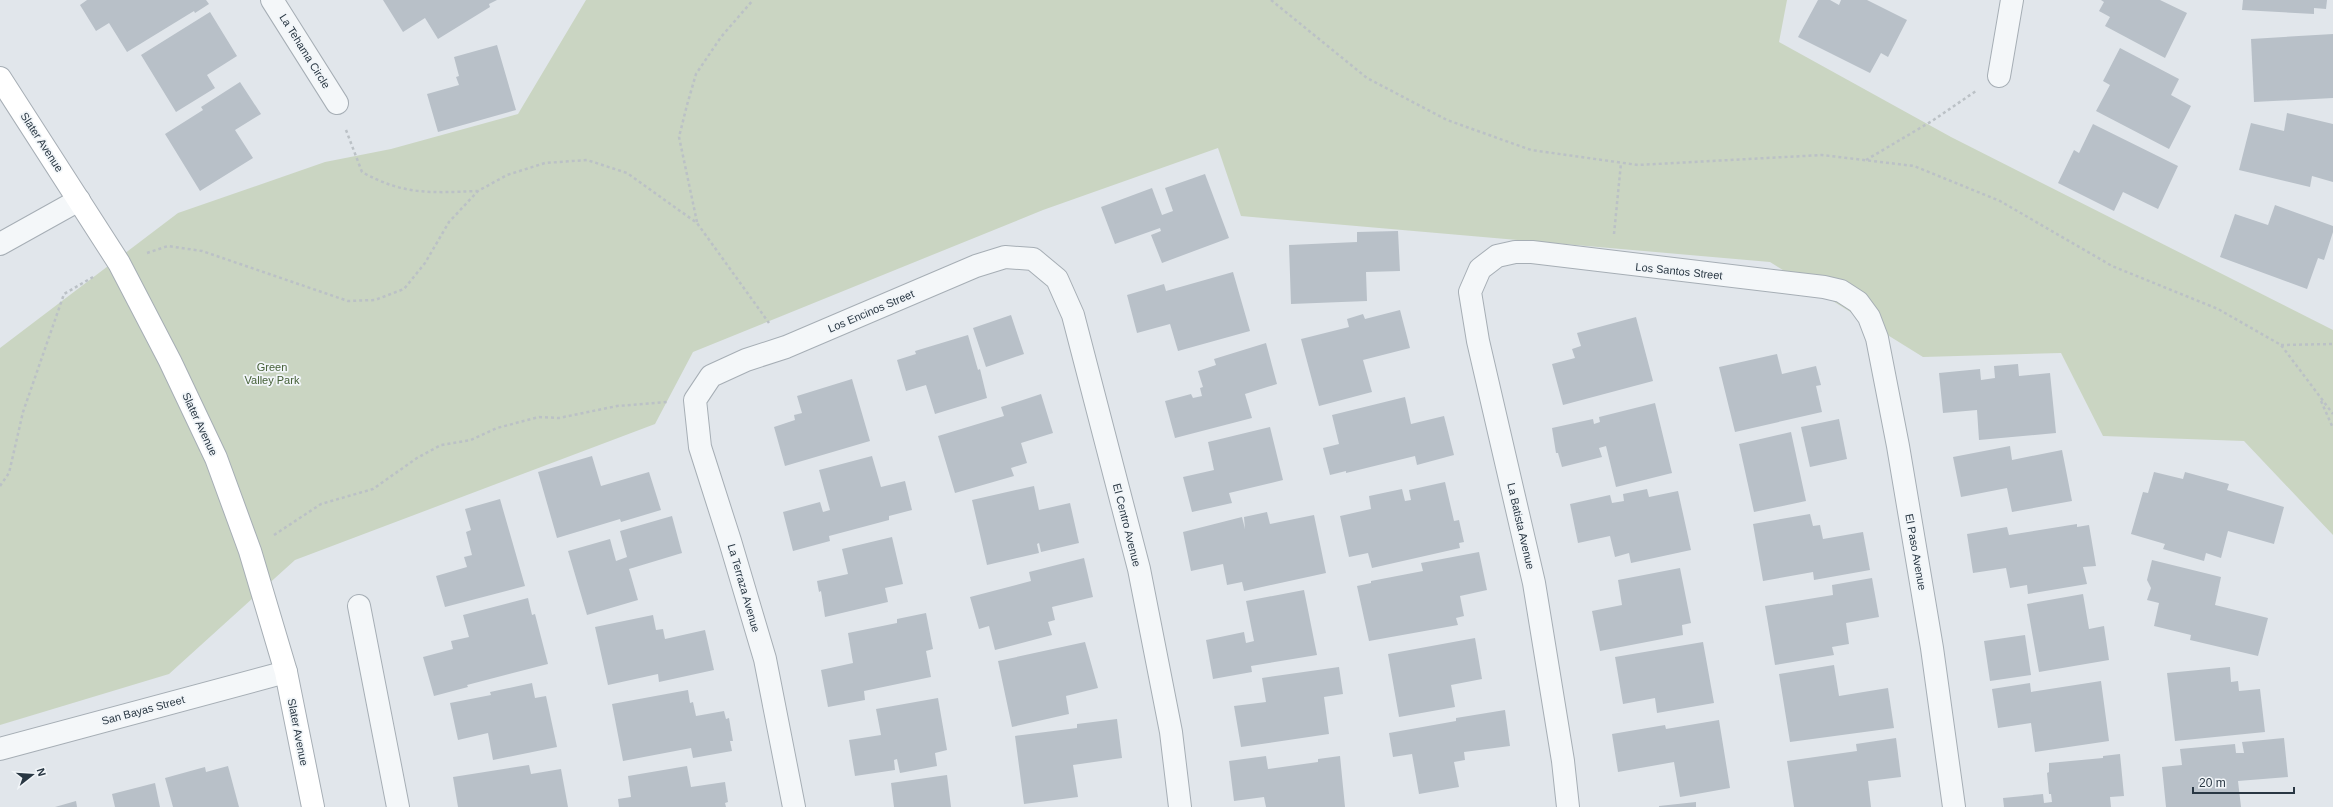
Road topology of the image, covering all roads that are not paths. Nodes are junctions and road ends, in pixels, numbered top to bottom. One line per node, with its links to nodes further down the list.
1 (272, 0): 5 (street, La Tehama Circle)
2 (2012, 0): 3 (street)
3 (1998, 76)
4 (0, 78): 6 (main road, Slater Avenue)
5 (337, 103)
6 (79, 200): 7 (street); 13 (main road, Slater Avenue)
7 (0, 244)
8 (1498, 256): 10 (street, Los Santos Street); 19 (street, La Batista Avenue)
9 (1033, 259): 11 (street, Los Encinos Street); 18 (street, El Centro Avenue)
10 (1858, 302): 20 (street, El Paso Avenue)
11 (695, 400): 17 (street, La Terraza Avenue)
12 (359, 606): 16 (street)
13 (286, 672): 14 (street, San Bayas Street); 15 (main road, Slater Avenue)
14 (0, 749)
15 (314, 807)
16 (398, 807)
17 (794, 807)
18 (1180, 807)
19 (1568, 807)
20 (1954, 807)

